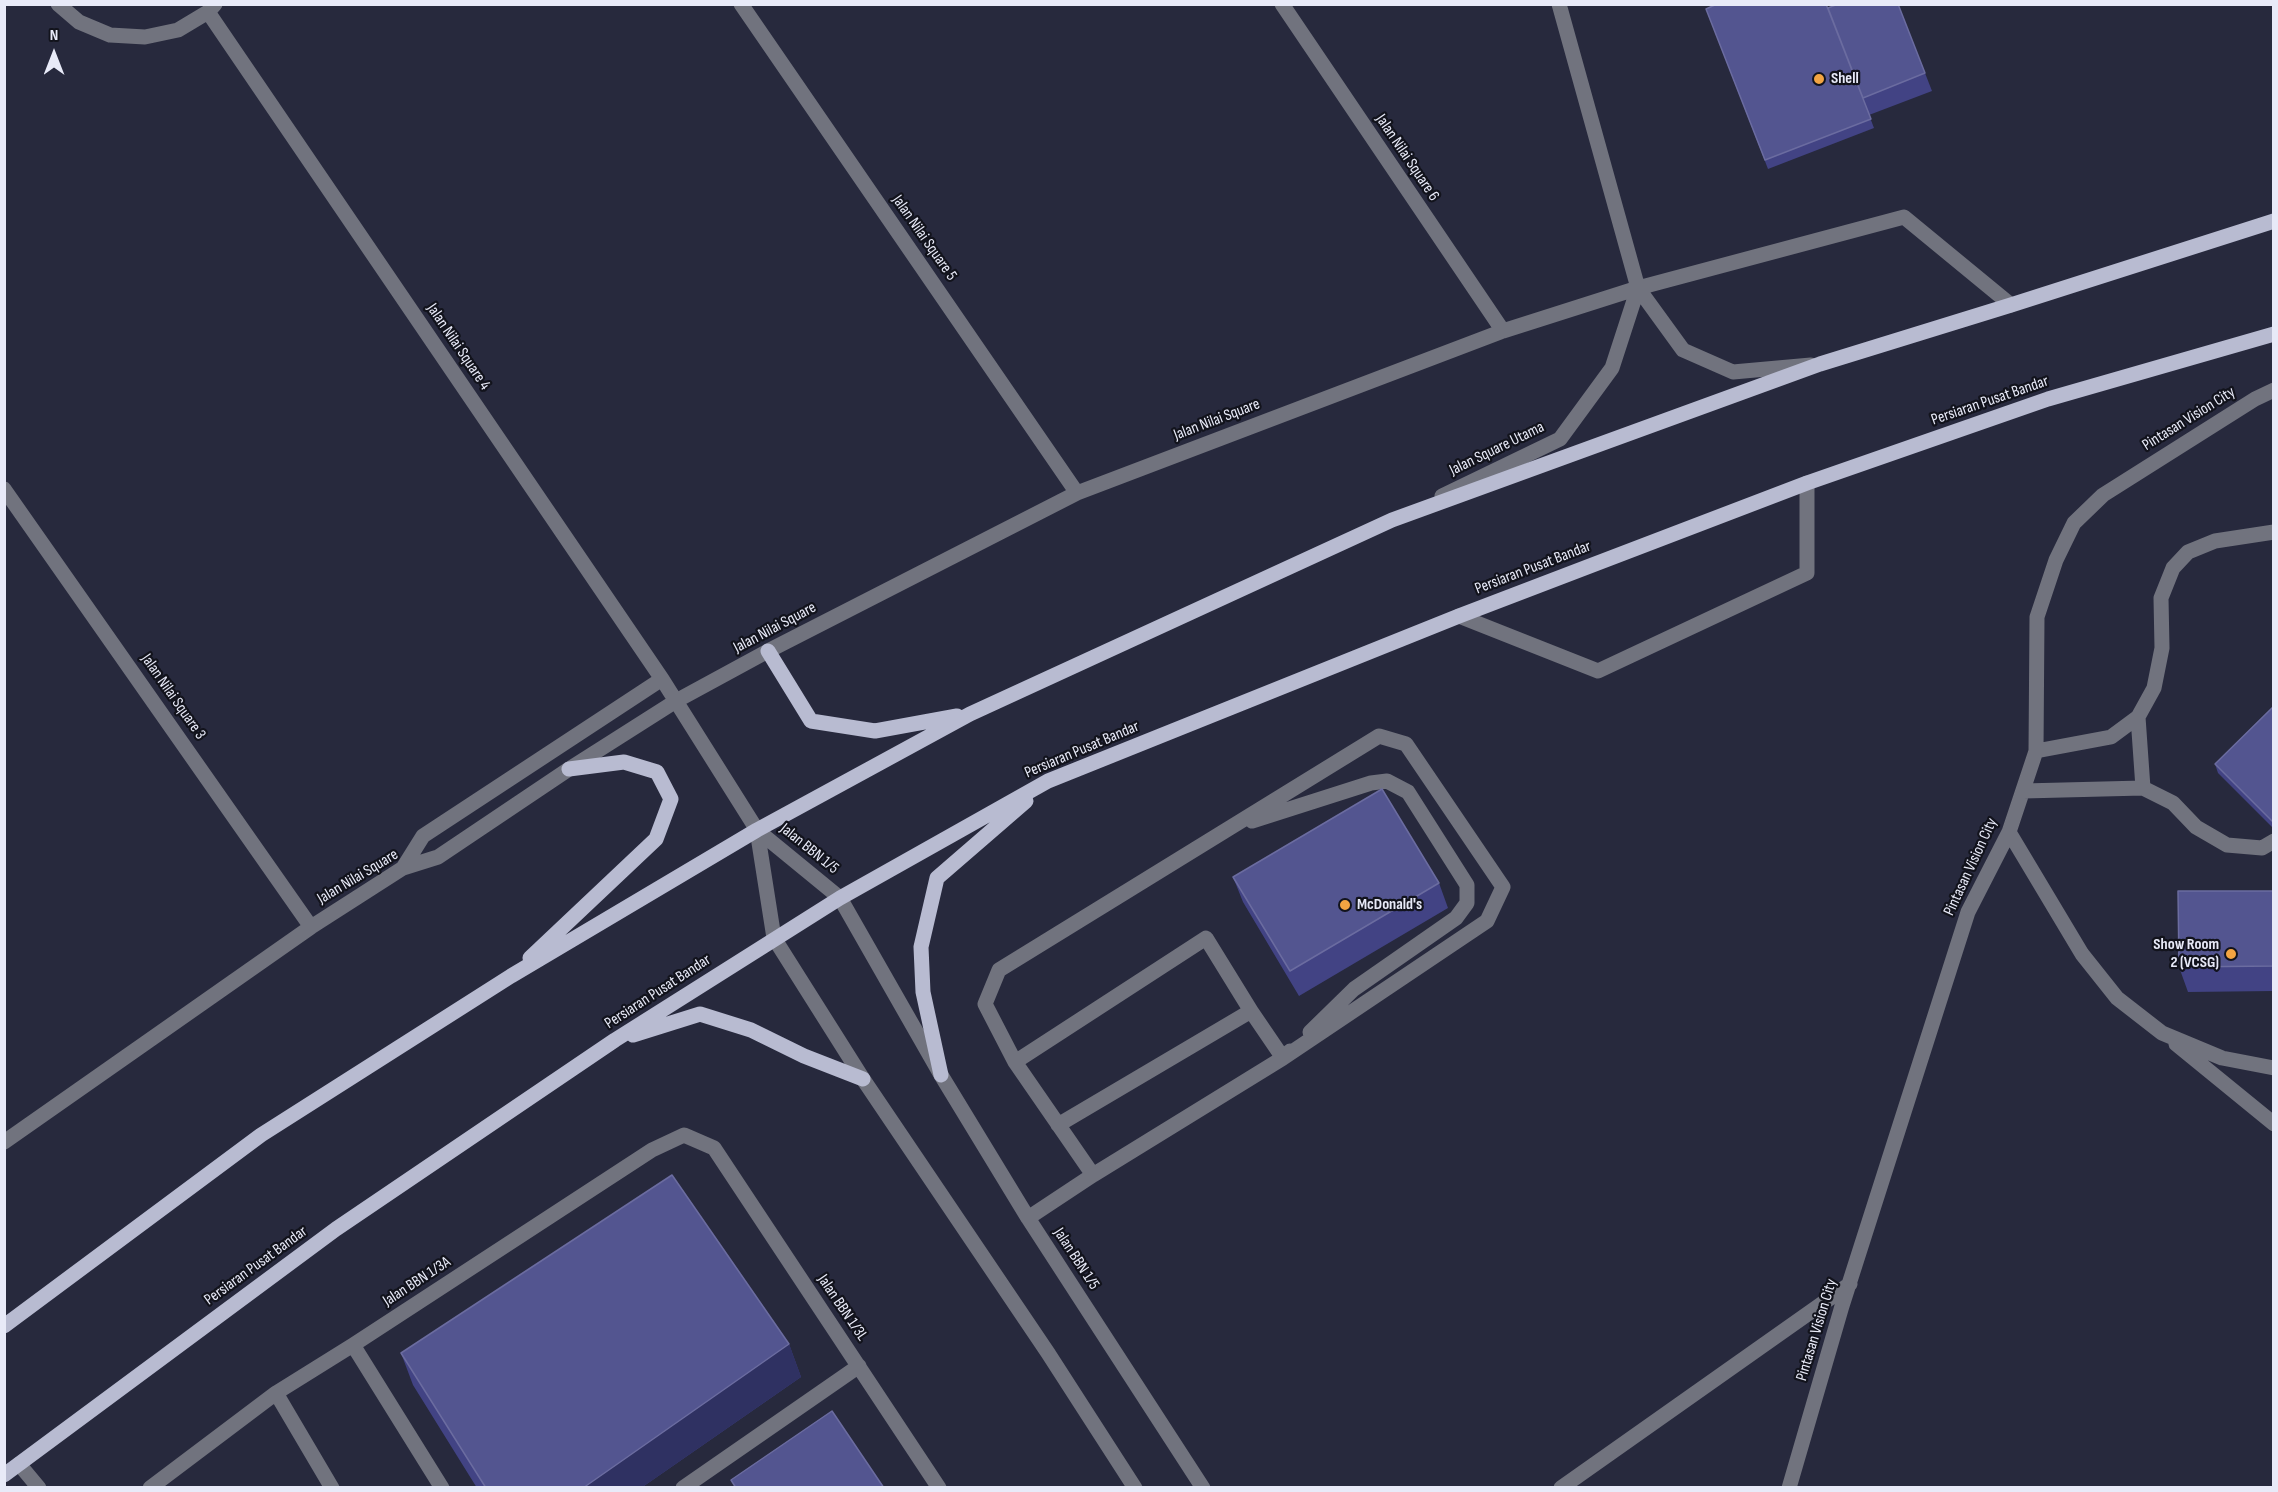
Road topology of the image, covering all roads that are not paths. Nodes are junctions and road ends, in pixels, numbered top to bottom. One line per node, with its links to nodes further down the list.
1 (58, 4): 5 (street)
2 (741, 4): 15 (street, Jalan Nilai Square 5)
3 (1282, 4): 9 (street, Jalan Nilai Square 6)
4 (1559, 4): 7 (street)
5 (212, 8): 20 (street, Jalan Nilai Square 4)
6 (2274, 221): 8 (main road)
7 (1638, 288): 8 (street, Jalan Nilai Square); 9 (street, Jalan Nilai Square); 11 (street); 16 (street, Jalan Square Utama)
8 (2012, 305): 11 (main road)
9 (1503, 331): 15 (street, Jalan Nilai Square)
10 (2274, 334): 13 (main road, Persiaran Pusat Bandar)
11 (1820, 364): 16 (main road)
12 (2274, 390): 24 (street, Pintasan Vision City)
13 (1807, 483): 18 (main road, Persiaran Pusat Bandar); 18 (street)
14 (4, 489): 35 (street, Jalan Nilai Square 3)
15 (1077, 493): 19 (street, Jalan Nilai Square)
16 (1392, 520): 22 (main road)
17 (2274, 532): 23 (street)
18 (1459, 616): 26 (main road, Persiaran Pusat Bandar)
19 (768, 651): 21 (street, Jalan Nilai Square); 22 (main road)
20 (662, 678): 21 (street, Jalan Nilai Square 4); 33 (street)
21 (676, 702): 25 (street, Jalan Nilai Square); 30 (street, Jalan Nilai Square 4)
22 (970, 714): 30 (main road)
23 (2138, 717): 24 (street); 27 (street)
24 (2036, 752): 28 (street, Pintasan Vision City)
25 (569, 768): 33 (street, Jalan Nilai Square); 37 (main road)
26 (1048, 781): 34 (main road, Persiaran Pusat Bandar); 44 (main road)
27 (2143, 788): 28 (street); 32 (street)
28 (2023, 791): 31 (street, Pintasan Vision City)
29 (1229, 828): 41 (street); 41 (street); 42 (street)
30 (757, 830): 34 (street, Jalan BBN 1/5); 36 (street, Jalan BBN 1/5); 37 (main road)
31 (2009, 832): 39 (street); 52 (street, Pintasan Vision City)
32 (2274, 841)
33 (403, 868): 35 (street, Jalan Nilai Square)
34 (840, 898): 36 (main road, Persiaran Pusat Bandar); 44 (street, Jalan BBN 1/5)
35 (311, 927): 48 (street, Jalan Nilai Square)
36 (774, 938): 40 (main road, Persiaran Pusat Bandar); 45 (street, Jalan BBN 1/5)
37 (511, 976): 53 (main road)
38 (1251, 1011): 41 (street); 42 (street); 47 (street)
39 (2162, 1033): 43 (street); 46 (street)
40 (615, 1041): 45 (main road); 57 (main road, Persiaran Pusat Bandar)
41 (1283, 1058): 50 (street)
42 (1015, 1062): 47 (street)
43 (2274, 1068)
44 (941, 1075): 51 (street, Jalan BBN 1/5)
45 (863, 1079): 65 (street, Jalan BBN 1/5)
46 (2274, 1124)
47 (1058, 1125): 50 (street)
48 (4, 1142)
49 (714, 1148): 54 (street, Jalan BBN 1/3A); 55 (street, Jalan BBN 1/3L)
50 (1093, 1174): 51 (street)
51 (1028, 1218): 66 (street, Jalan BBN 1/5)
52 (1850, 1284): 67 (street); 68 (street, Pintasan Vision City)
53 (4, 1326)
54 (353, 1345): 56 (street, Jalan BBN 1/3A); 62 (street)
55 (859, 1366): 63 (street); 64 (street, Jalan BBN 1/3L)
56 (276, 1393): 60 (street, Jalan BBN 1/3A); 61 (street)
57 (19, 1464): 58 (main road, Persiaran Pusat Bandar); 59 (street)
58 (4, 1475)
59 (39, 1488)
60 (150, 1488)
61 (332, 1488)
62 (442, 1488)
63 (683, 1488)
64 (939, 1488)
65 (1135, 1488)
66 (1203, 1488)
67 (1561, 1488)
68 (1789, 1488)

